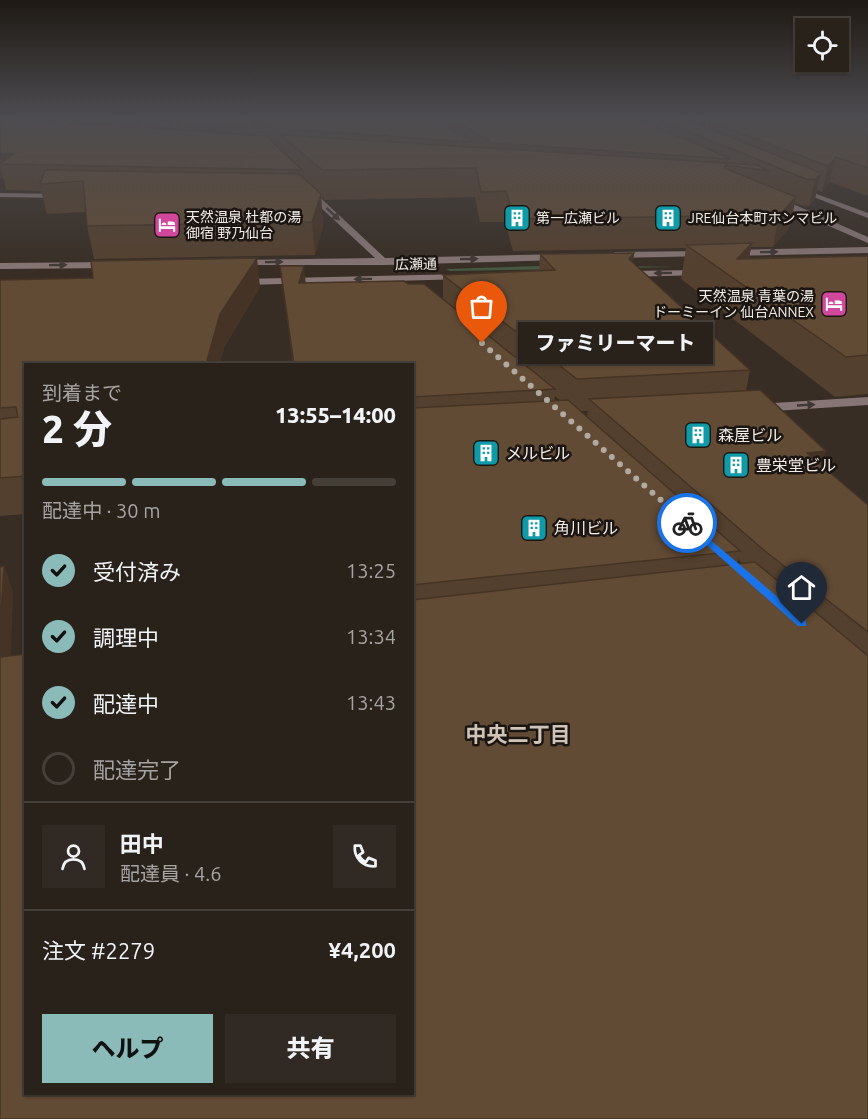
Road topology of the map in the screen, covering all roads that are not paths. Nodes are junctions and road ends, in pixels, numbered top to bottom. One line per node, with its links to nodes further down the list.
1 (302, 185): 7 (street)
2 (793, 186): 8 (street)
3 (0, 195): 5 (street)
4 (763, 195): 9 (street)
5 (70, 196)
6 (307, 200): 7 (street)
7 (319, 200): 13 (street, one-way to 13)
8 (868, 216)
9 (868, 240)
10 (868, 250): 12 (street, one-way to 10)
11 (567, 256): 13 (street, 広瀬通, one-way to 11)
12 (603, 256)
13 (382, 261): 14 (street, 広瀬通, one-way to 13); 20 (street)
14 (224, 263)
15 (118, 264): 16 (street, one-way to 15)
16 (0, 266)
17 (710, 272): 18 (street, one-way to 18)
18 (618, 274)
19 (476, 276): 20 (street, 広瀬通)
20 (404, 278): 21 (street, 広瀬通, one-way to 21); 22 (street)
21 (234, 282)
22 (420, 291)
23 (868, 401): 24 (street, one-way to 23)
24 (742, 409)

